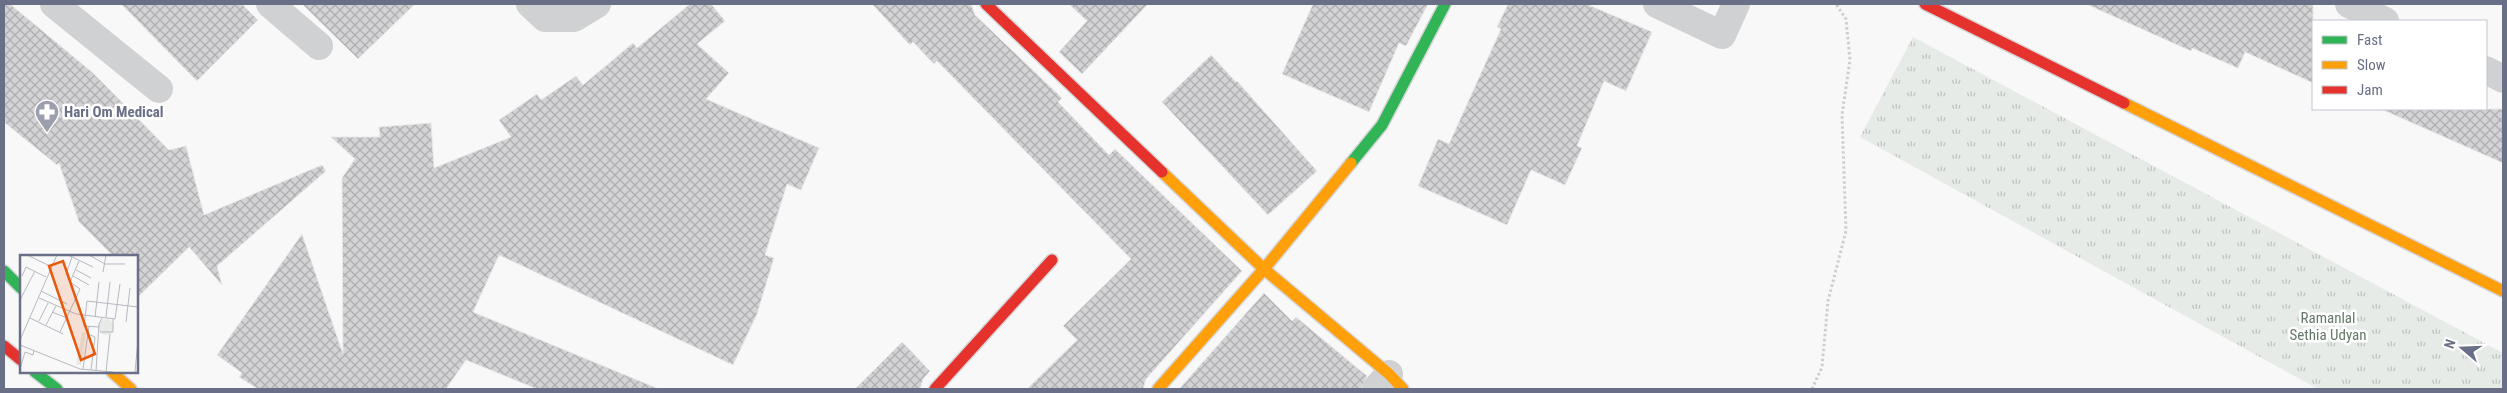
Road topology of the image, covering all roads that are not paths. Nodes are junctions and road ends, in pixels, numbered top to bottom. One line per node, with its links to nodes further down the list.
1 (54, 4): 16 (street)
2 (270, 4): 13 (street)
3 (530, 4): 4 (street)
4 (597, 4)
5 (986, 4): 18 (street)
6 (1446, 4): 18 (street)
7 (1657, 4): 8 (street)
8 (1736, 4)
9 (1925, 4): 11 (street)
10 (2349, 4): 12 (street)
11 (1959, 11): 21 (street)
12 (2383, 20)
13 (319, 46)
14 (2487, 71): 15 (street)
15 (2503, 79)
16 (159, 89)
17 (1052, 260): 27 (street)
18 (1264, 269): 24 (street); 28 (street)
19 (4, 271): 20 (street)
20 (20, 287)
21 (2503, 290)
22 (36, 373): 25 (street)
23 (113, 373): 26 (street)
24 (1389, 384)
25 (56, 389)
26 (131, 389)
27 (935, 389)
28 (1158, 389)

